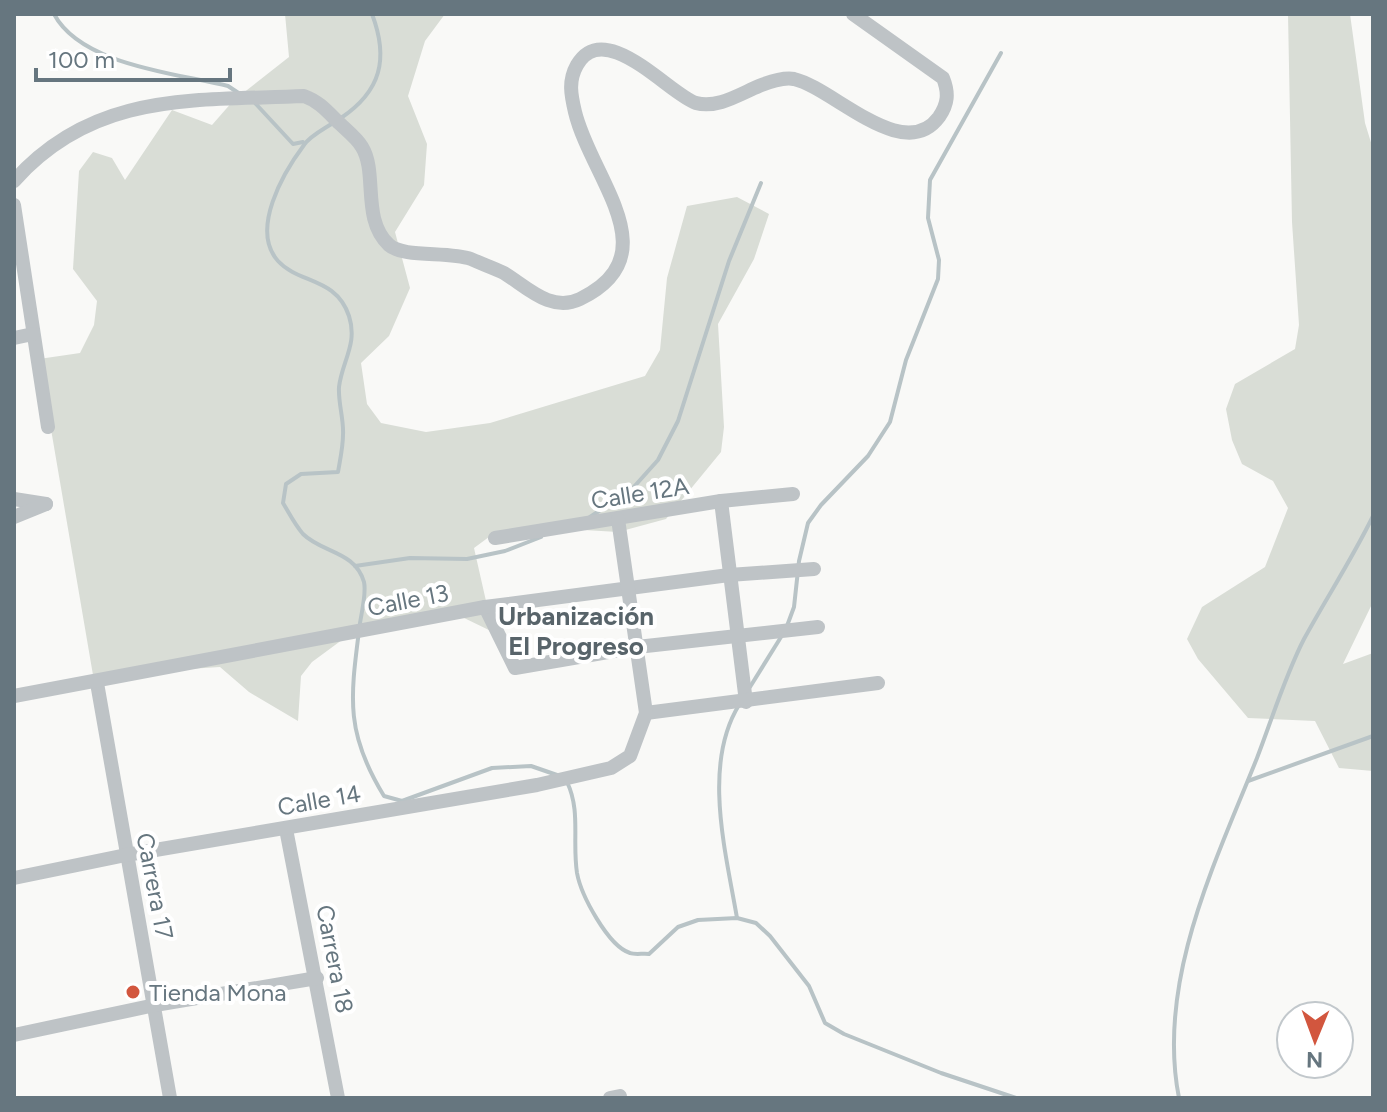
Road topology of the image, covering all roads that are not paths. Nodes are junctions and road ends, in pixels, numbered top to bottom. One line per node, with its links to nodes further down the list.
1 (853, 14): 2 (street)
2 (14, 181)
3 (14, 205): 4 (street)
4 (33, 334): 5 (street); 6 (street)
5 (14, 338)
6 (48, 427)
7 (793, 494): 9 (street, Calle 12A)
8 (14, 499): 10 (street)
9 (721, 501): 11 (street, Calle 12A); 14 (street)
10 (14, 517)
11 (618, 519): 12 (street, Calle 12A); 15 (street)
12 (495, 538)
13 (814, 569): 14 (street, Calle 13)
14 (729, 575): 15 (street, Calle 13); 18 (street)
15 (629, 591): 16 (street, Calle 13); 19 (street)
16 (485, 607): 19 (street); 20 (street, Calle 13)
17 (818, 627): 18 (street)
18 (738, 635): 19 (street); 23 (street)
19 (637, 647): 24 (street)
20 (97, 683): 22 (street, Calle 13); 26 (street, Carrera 17)
21 (878, 683): 23 (street)
22 (14, 696)
23 (746, 702): 24 (street)
24 (646, 713): 25 (street, Calle 14)
25 (286, 829): 26 (street, Calle 14); 28 (street, Carrera 18)
26 (126, 855): 27 (street, Calle 14); 29 (street, Carrera 17)
27 (14, 878)
28 (317, 978): 29 (street); 32 (street, Carrera 18)
29 (155, 1005): 30 (street); 31 (street, Carrera 17)
30 (14, 1035)
31 (170, 1098)
32 (338, 1098)

